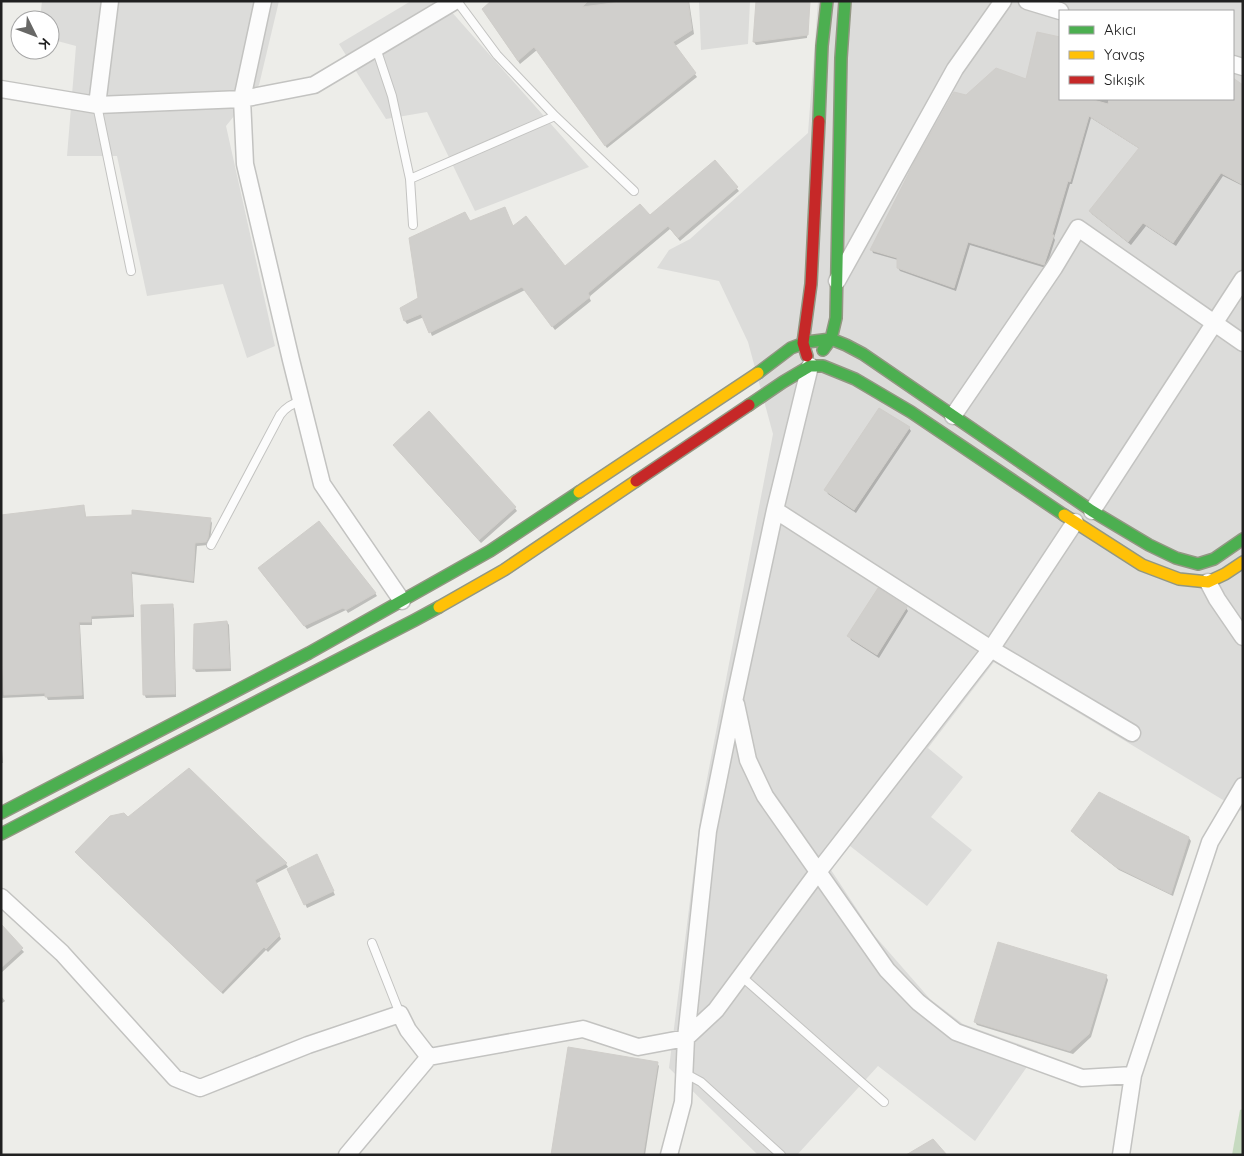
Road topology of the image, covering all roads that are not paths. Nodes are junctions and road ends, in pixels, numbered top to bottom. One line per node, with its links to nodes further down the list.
1 (110, 1): 12 (street)
2 (263, 1): 11 (street)
3 (456, 1): 9 (street); 13 (lane)
4 (827, 1): 23 (street)
5 (846, 1): 19 (street)
6 (1003, 1): 19 (street)
7 (1027, 1): 8 (street)
8 (1059, 12)
9 (376, 48): 11 (street); 14 (lane)
10 (1, 89): 12 (street)
11 (242, 99): 12 (street); 26 (street)
12 (98, 105): 17 (lane)
13 (555, 116): 14 (lane); 15 (lane)
14 (410, 179): 16 (lane)
15 (634, 191)
16 (413, 225)
17 (131, 271)
18 (1243, 279): 20 (street)
19 (836, 284): 21 (street)
20 (1214, 322): 22 (street); 28 (street); 30 (street)
21 (831, 339): 23 (street); 24 (street); 25 (street)
22 (1243, 343)
23 (803, 344): 24 (street); 37 (street)
24 (810, 366): 27 (street); 29 (street); 44 (street)
25 (922, 394): 27 (street); 28 (street)
26 (302, 401): 33 (lane); 37 (street)
27 (911, 412): 31 (street)
28 (953, 416): 30 (street)
29 (775, 510): 39 (street); 40 (street)
30 (1092, 511): 34 (street)
31 (1075, 522): 36 (street); 39 (street)
32 (1243, 539): 34 (street)
33 (212, 545)
34 (1206, 562): 36 (street)
35 (1243, 562): 36 (street)
36 (1208, 582): 38 (street)
37 (402, 601): 43 (street)
38 (1243, 637)
39 (991, 649): 41 (street); 45 (street)
40 (735, 697): 45 (street); 50 (street)
41 (1132, 733)
42 (1243, 787): 52 (street)
43 (1, 813)
44 (1, 834)
45 (818, 872): 48 (street); 52 (street)
46 (1, 898): 49 (street)
47 (372, 943): 49 (lane)
48 (741, 976): 50 (street); 54 (lane)
49 (400, 1014): 51 (street)
50 (686, 1038): 51 (street); 53 (street)
51 (429, 1057): 55 (street)
52 (1133, 1075): 58 (street)
53 (684, 1076): 56 (street); 57 (lane)
54 (884, 1102)
55 (347, 1155)
56 (669, 1155)
57 (781, 1155)
58 (1121, 1155)

